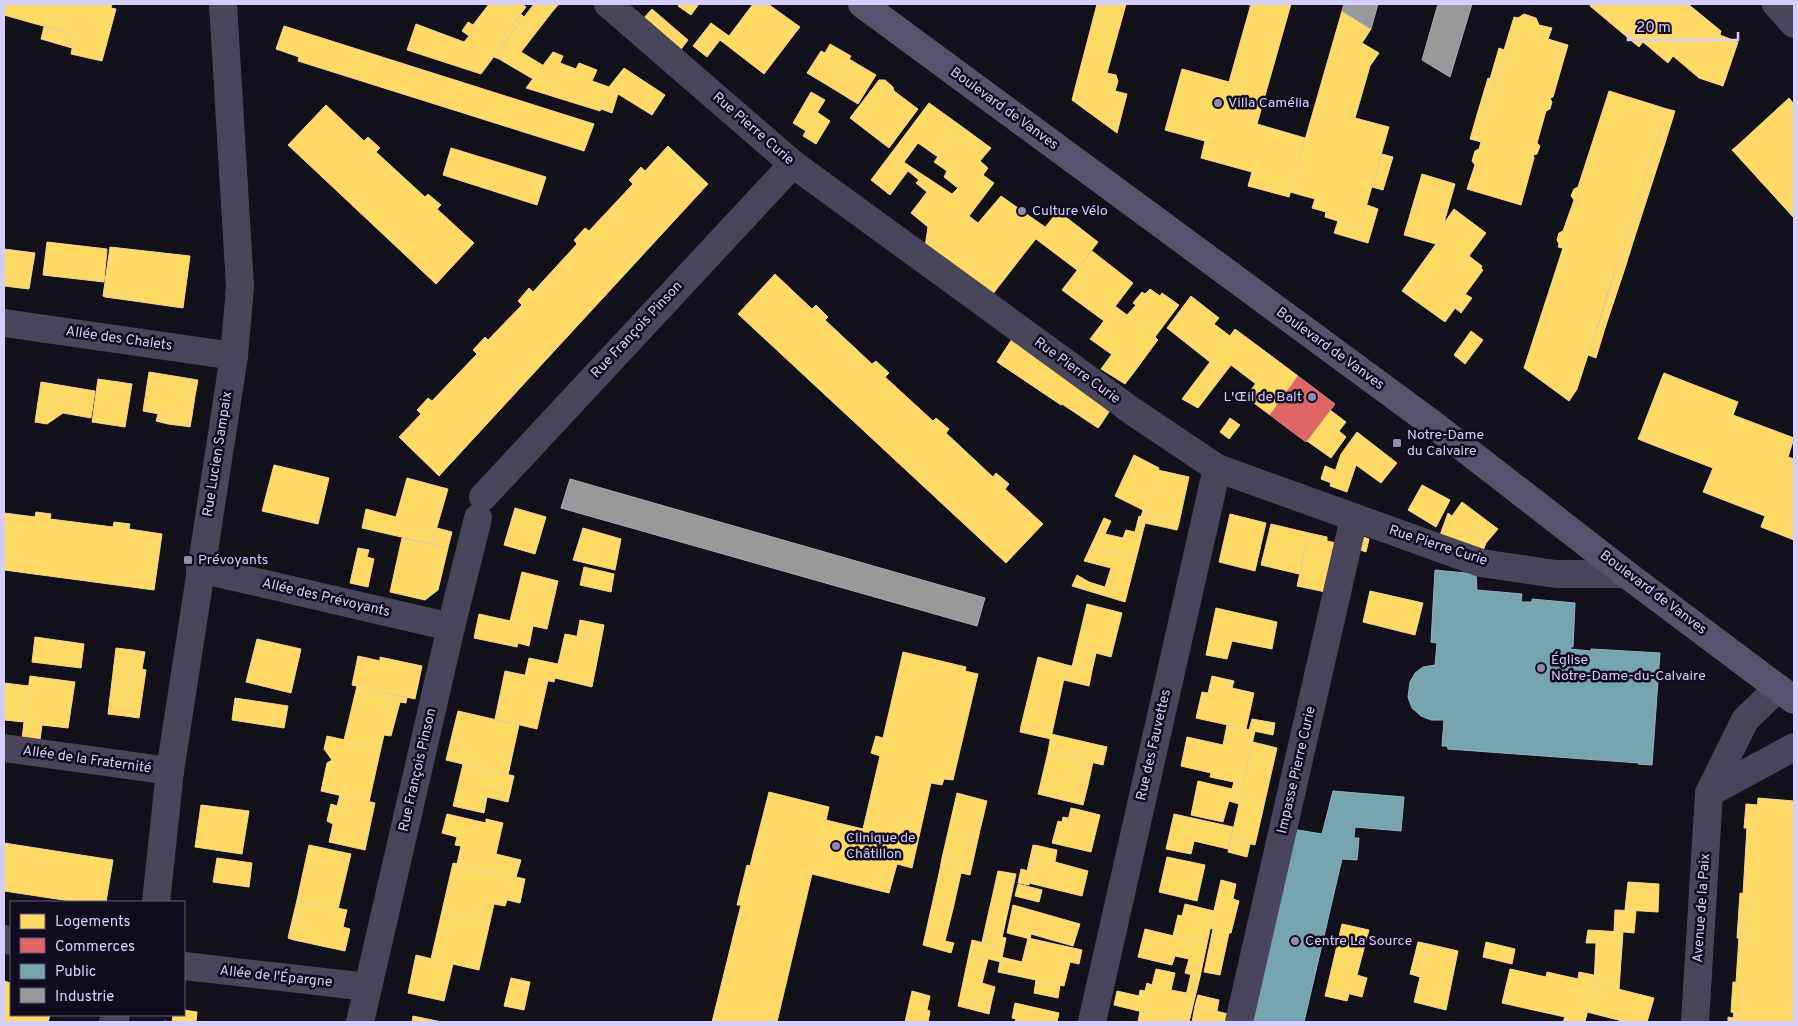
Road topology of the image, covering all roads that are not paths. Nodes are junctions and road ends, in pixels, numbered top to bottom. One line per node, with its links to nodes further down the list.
1 (223, 4): 8 (street, Rue Lucien Sampaix)
2 (608, 4): 6 (street, Rue Pierre Curie)
3 (862, 4): 12 (main road, Boulevard de Vanves)
4 (1776, 4): 5 (street)
5 (1794, 24)
6 (793, 164): 9 (street, Rue Pierre Curie); 13 (street, Rue François Pinson)
7 (4, 322): 8 (street, Allée des Chalets)
8 (234, 356): 11 (street, Rue Lucien Sampaix)
9 (1216, 468): 10 (street, Rue Pierre Curie); 23 (street, Rue des Fauvettes)
10 (1354, 518): 12 (street, Rue Pierre Curie); 24 (street, Impasse Pierre Curie)
11 (200, 569): 13 (street, Allée des Prévoyants); 17 (street, Rue Lucien Sampaix)
12 (1626, 574): 14 (main road, Boulevard de Vanves)
13 (451, 627): 21 (street, Rue François Pinson)
14 (1786, 694): 18 (street, Avenue de la Paix)
15 (1794, 747): 18 (street)
16 (4, 748): 17 (street, Allée de la Fraternité)
17 (170, 771): 19 (street, Rue Lucien Sampaix)
18 (1709, 793): 25 (street, Avenue de la Paix)
19 (156, 901)
20 (185, 966): 21 (street, Allée de l'Épargne)
21 (368, 987): 22 (street, Rue François Pinson)
22 (360, 1022)
23 (1092, 1022)
24 (1239, 1022)
25 (1695, 1022)

